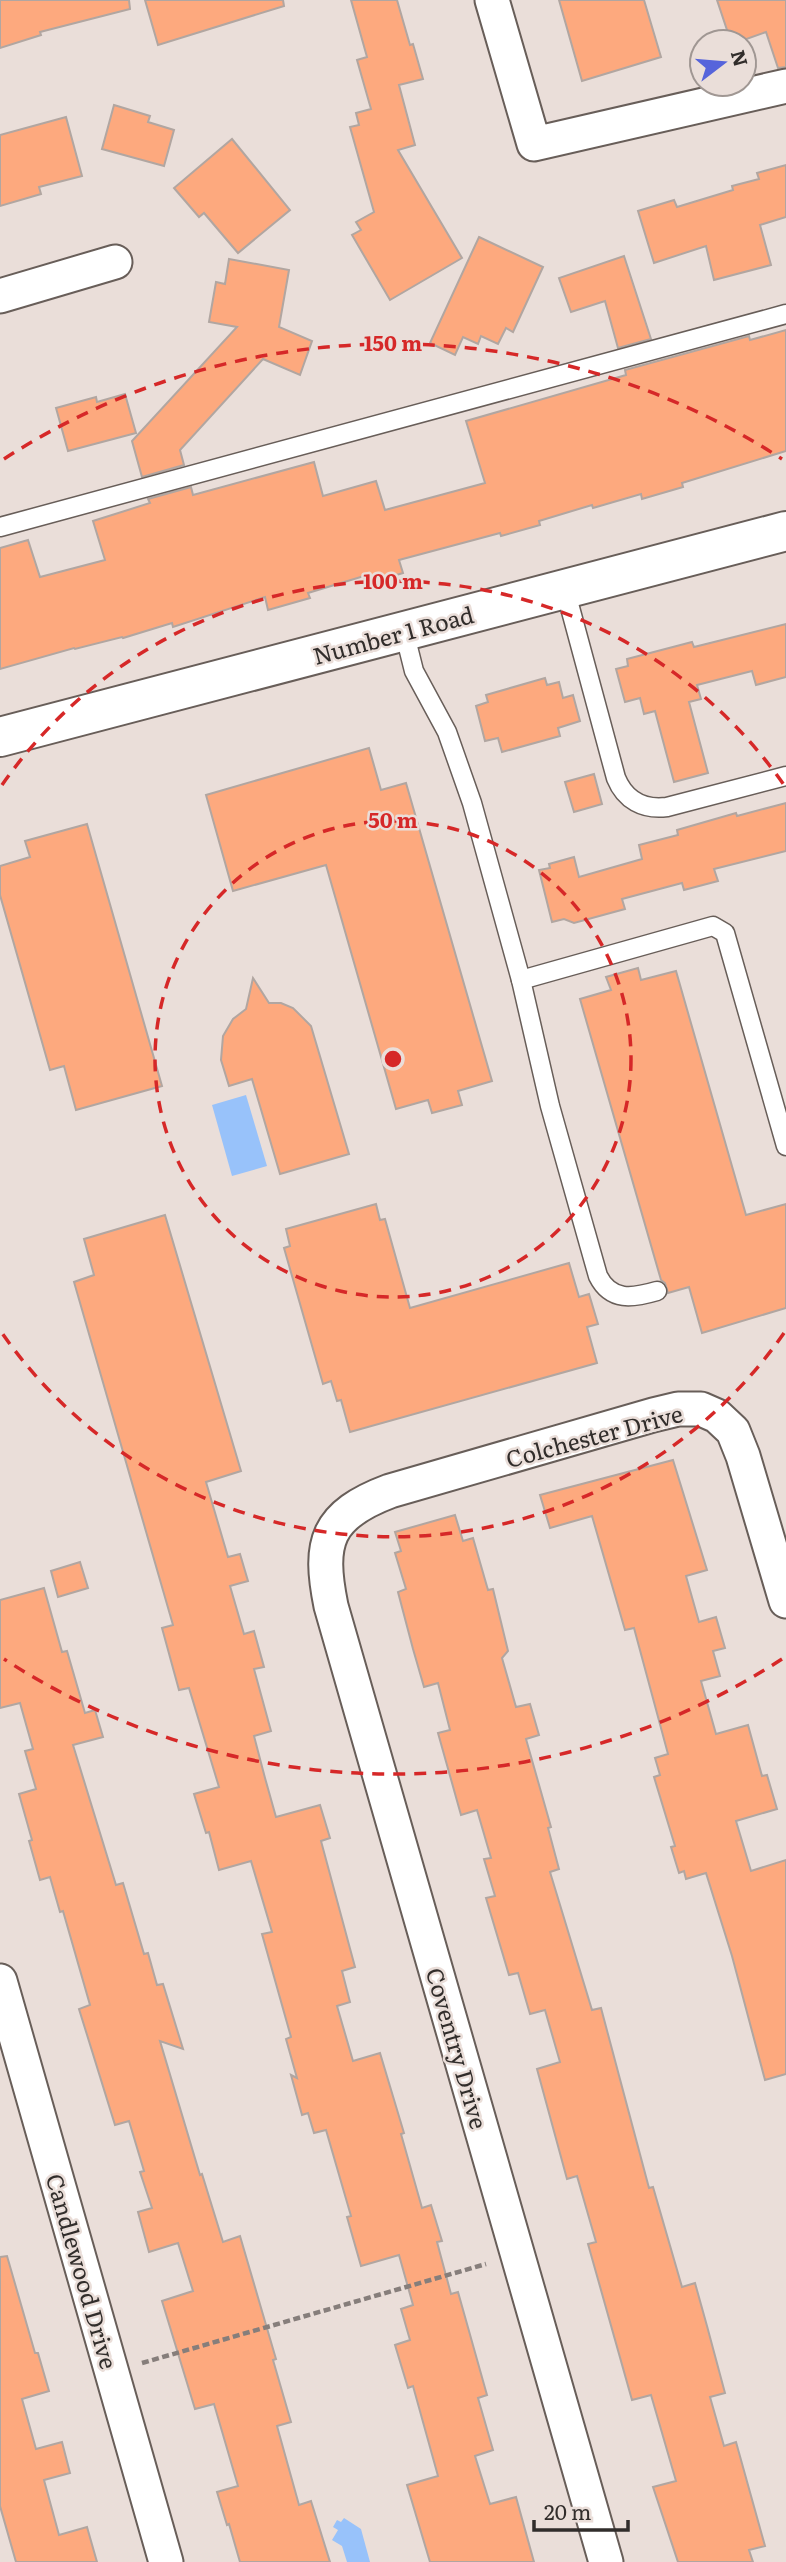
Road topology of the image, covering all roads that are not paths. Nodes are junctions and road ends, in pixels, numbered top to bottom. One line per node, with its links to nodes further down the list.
1 (492, 0): 2 (street)
2 (786, 86)
3 (115, 262): 4 (street)
4 (0, 296)
5 (786, 314): 6 (lane)
6 (0, 527)
7 (786, 531): 8 (main road, Number 1 Road)
8 (565, 589): 9 (main road, Number 1 Road); 11 (lane)
9 (404, 631): 10 (main road, Number 1 Road); 12 (lane)
10 (0, 737)
11 (786, 776)
12 (521, 980): 13 (lane); 14 (lane)
13 (786, 1146)
14 (657, 1291)
15 (331, 1533): 16 (street, Colchester Drive); 19 (street, Coventry Drive)
16 (786, 1601)
17 (0, 1981): 18 (street, Candlewood Drive)
18 (166, 2562)
19 (606, 2562)

